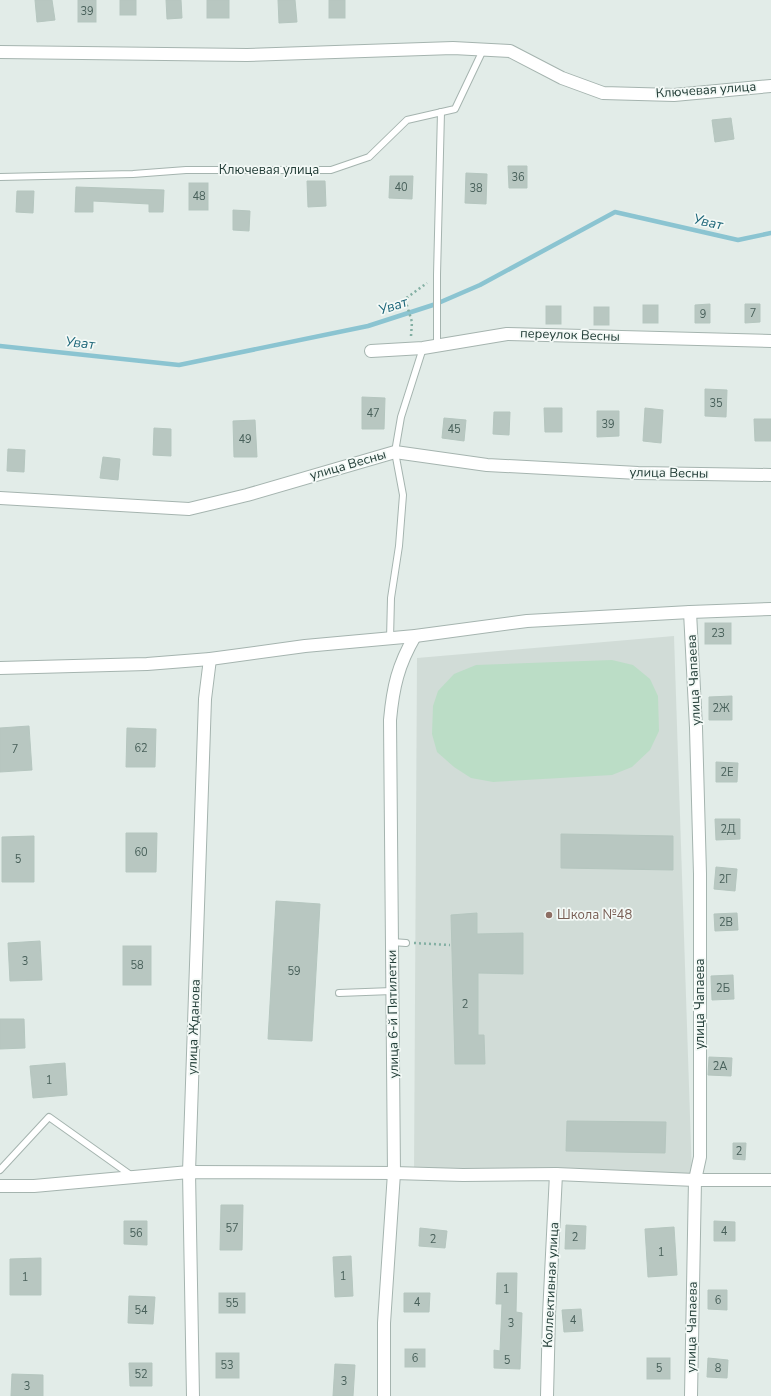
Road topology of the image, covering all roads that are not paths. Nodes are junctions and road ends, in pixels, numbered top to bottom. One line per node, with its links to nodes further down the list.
1 (483, 50): 2 (street, Ключевая улица); 3 (street, Ключевая улица); 4 (lane, Ключевая улица)
2 (0, 52)
3 (771, 86)
4 (441, 112): 5 (lane, Ключевая улица); 7 (lane)
5 (0, 177)
6 (771, 341): 7 (street, переулок Весны)
7 (437, 345): 8 (street, переулок Весны)
8 (423, 348): 9 (street, переулок Весны); 10 (lane)
9 (371, 351)
10 (395, 452): 11 (street, улица Весны); 12 (street, улица Весны); 16 (lane)
11 (771, 474)
12 (0, 498)
13 (771, 609): 14 (street)
14 (690, 612): 15 (street); 28 (street, улица Чапаева)
15 (415, 636): 16 (street); 19 (street, улица 6-й Пятилетки)
16 (390, 639): 17 (street)
17 (210, 659): 18 (street); 24 (street, улица Жданова)
18 (0, 668)
19 (392, 942): 20 (lane); 21 (street, улица 6-й Пятилетки)
20 (406, 943)
21 (392, 991): 22 (lane); 25 (street, улица 6-й Пятилетки)
22 (339, 993)
23 (0, 1170): 27 (lane)
24 (190, 1172): 25 (street); 27 (street); 31 (street, улица Жданова)
25 (394, 1173): 26 (street); 32 (street, улица 6-й Пятилетки)
26 (556, 1174): 28 (street); 33 (street, Коллективная улица)
27 (135, 1178): 30 (street)
28 (695, 1180): 29 (street); 34 (street, улица Чапаева)
29 (771, 1180)
30 (0, 1186)
31 (193, 1396)
32 (384, 1396)
33 (547, 1396)
34 (690, 1396)

